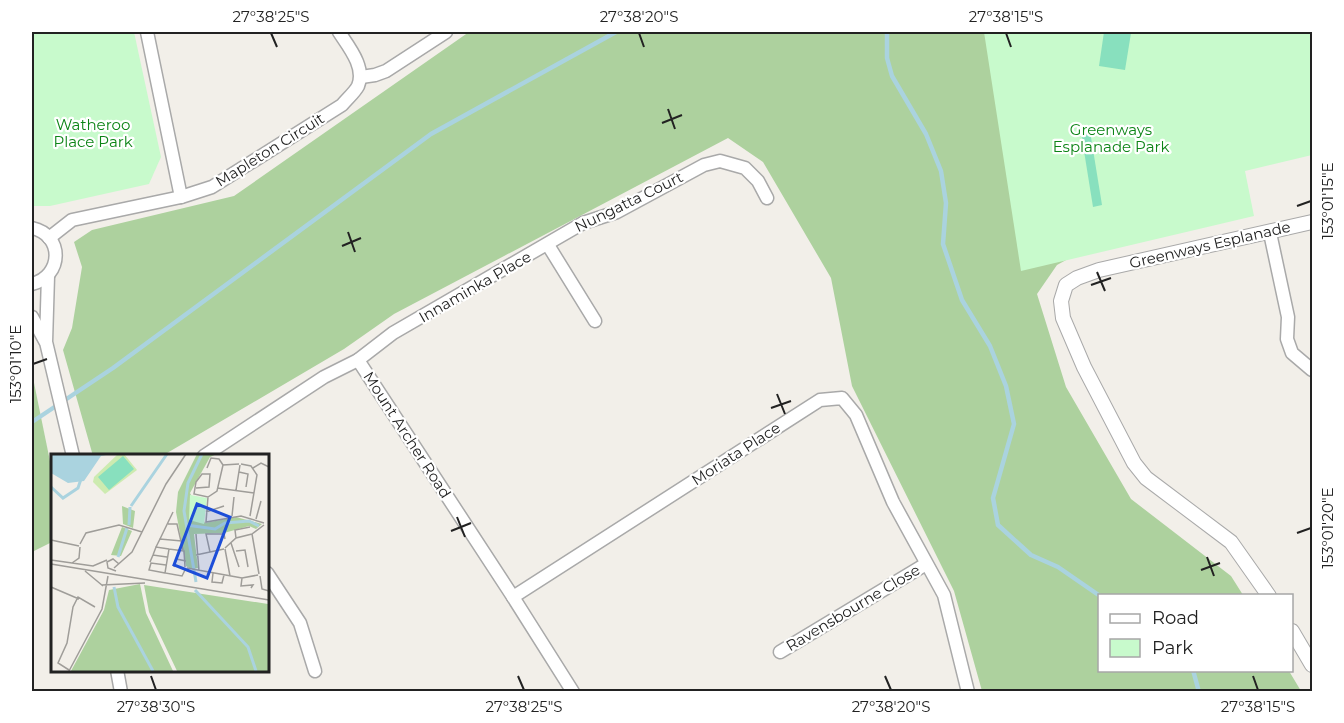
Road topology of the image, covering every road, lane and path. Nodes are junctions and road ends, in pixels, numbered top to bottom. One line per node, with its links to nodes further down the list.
1 (147, 32): 5 (street)
2 (339, 32): 4 (street)
3 (446, 32): 4 (street)
4 (360, 77): 5 (street, Mapleton Circuit)
5 (181, 197): 10 (street, Mapleton Circuit)
6 (766, 198): 11 (street, Nungatta Court)
7 (1312, 222): 9 (street, Greenways Esplanade)
8 (32, 228): 10 (street)
9 (1270, 233): 18 (street); 23 (street, Greenways Esplanade)
10 (49, 238): 12 (street)
11 (549, 245): 15 (street, Innaminka Place); 17 (street, Innaminka Place)
12 (48, 276): 13 (street); 16 (street)
13 (32, 284)
14 (32, 317): 16 (street)
15 (595, 321)
16 (46, 342): 19 (street)
17 (358, 360): 20 (street, Mount Archer Road); 24 (street, Mount Archer Road)
18 (1312, 370)
19 (72, 454)
20 (207, 454)
21 (926, 564): 24 (street, Moriata Place); 26 (street, Ravensbourne Close); 32 (street, Moriata Place)
22 (268, 575): 28 (street)
23 (1268, 594)
24 (513, 597): 31 (street, Mount Archer Road)
25 (1293, 634): 27 (street)
26 (780, 652)
27 (1312, 664)
28 (315, 671)
29 (117, 672): 30 (street)
30 (121, 692)
31 (573, 692)
32 (968, 692)

